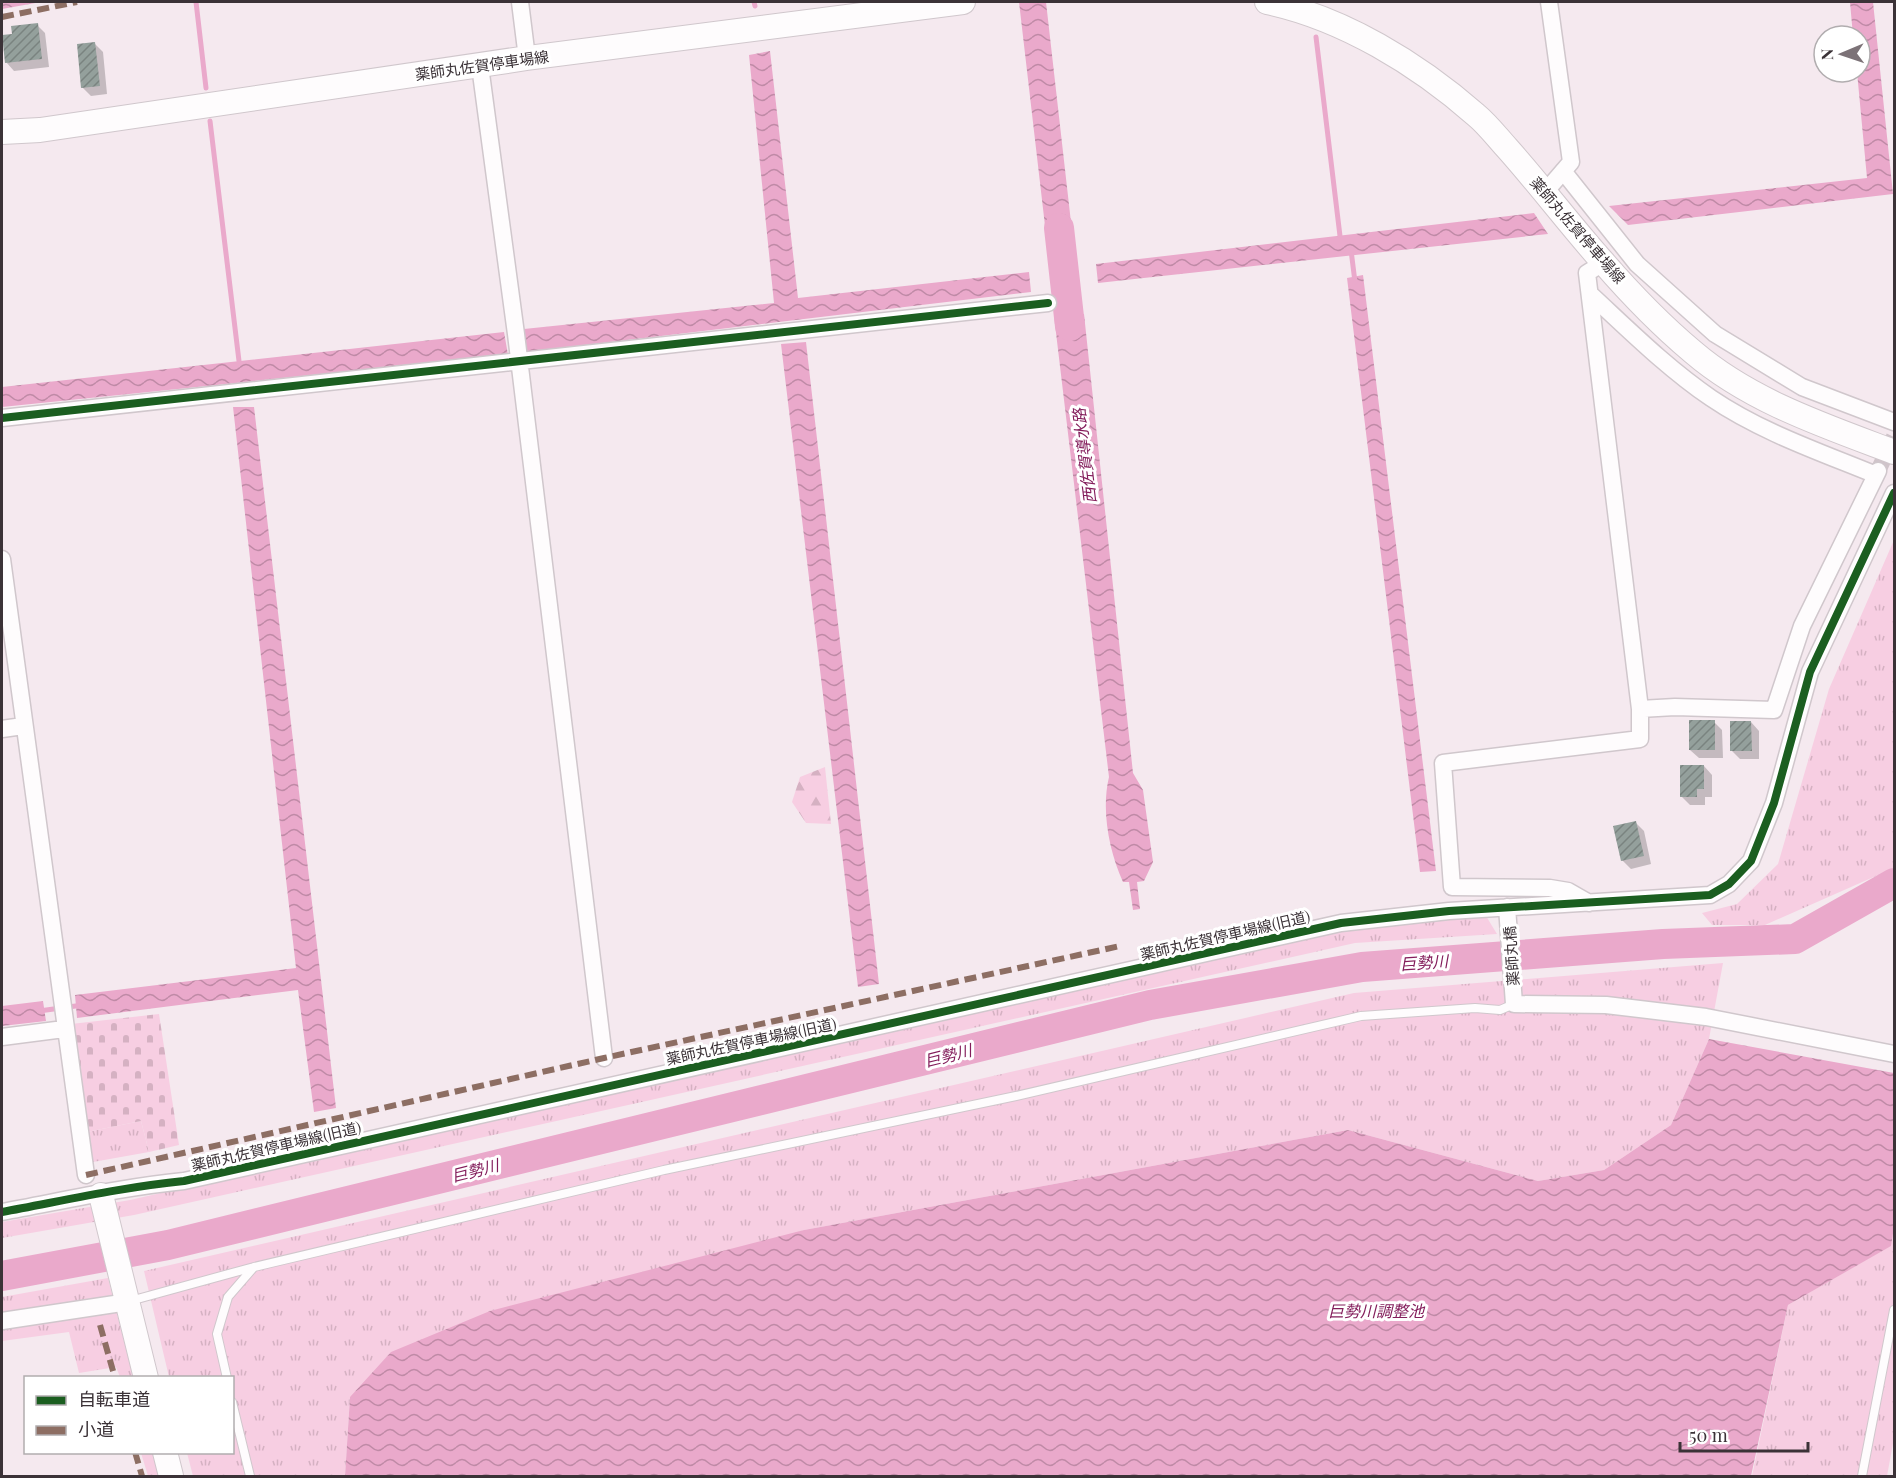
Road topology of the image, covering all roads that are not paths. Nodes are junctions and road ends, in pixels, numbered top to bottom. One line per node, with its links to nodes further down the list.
1 (520, 2): 5 (street)
2 (963, 2): 5 (main road, 薬師丸佐賀停車場線)
3 (1267, 2): 9 (main road, 薬師丸佐賀停車場線)
4 (1549, 2): 8 (street)
5 (526, 58): 6 (main road, 薬師丸佐賀停車場線)
6 (480, 66): 7 (main road, 薬師丸佐賀停車場線); 13 (street)
7 (2, 132)
8 (1563, 171): 9 (street); 15 (street)
9 (1546, 191): 10 (main road, 薬師丸佐賀停車場線)
10 (1603, 263): 11 (street); 16 (main road, 薬師丸佐賀停車場線)
11 (1590, 294): 19 (street); 19 (street)
12 (1048, 303): 13 (street)
13 (517, 349): 14 (street); 28 (street)
14 (2, 418)
15 (1894, 422)
16 (1894, 452)
17 (1894, 492): 22 (street, 薬師丸佐賀停車場線(旧道))
18 (2, 559): 20 (street)
19 (1640, 709): 22 (street)
20 (23, 726): 21 (street); 25 (street)
21 (2, 729)
22 (1589, 903): 23 (street, 薬師丸佐賀停車場線(旧道))
23 (1507, 907): 24 (street, 薬師丸橋); 30 (street, 薬師丸佐賀停車場線(旧道))
24 (1514, 1004): 27 (street); 32 (lane)
25 (64, 1029): 26 (street); 29 (street)
26 (2, 1037)
27 (1894, 1054)
28 (604, 1058)
29 (86, 1175)
30 (101, 1195): 31 (street, 薬師丸佐賀停車場線(旧道)); 33 (main road)
31 (2, 1212)
32 (254, 1267): 33 (lane); 37 (lane)
33 (128, 1302): 35 (street); 36 (main road)
34 (1894, 1310): 42 (lane)
35 (2, 1321)
36 (146, 1376)
37 (227, 1376)
38 (234, 1410): 41 (lane)
39 (166, 1454): 40 (main road)
40 (171, 1476)
41 (250, 1476)
42 (1862, 1476)

